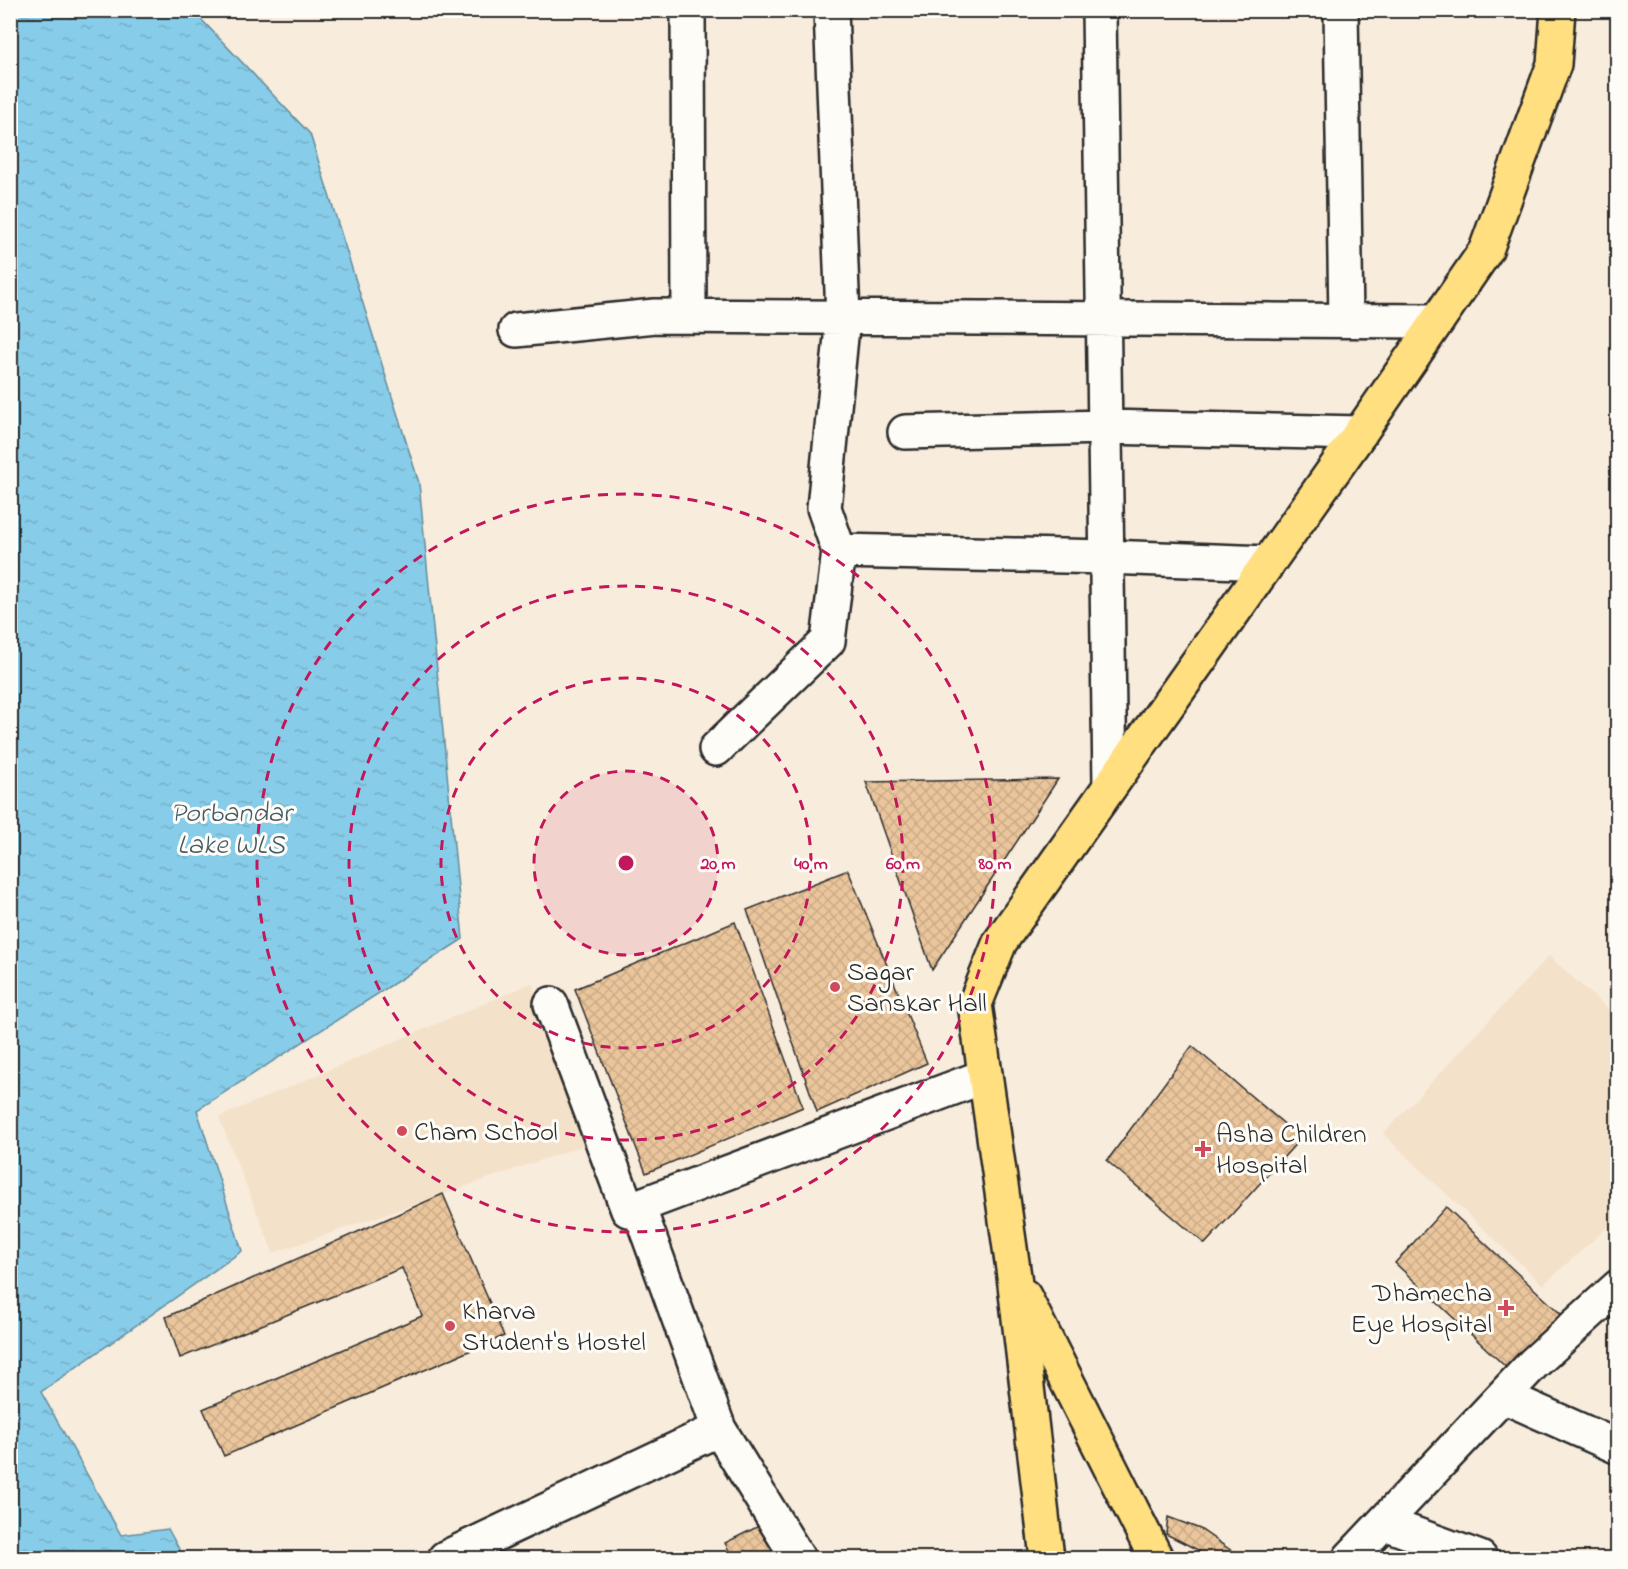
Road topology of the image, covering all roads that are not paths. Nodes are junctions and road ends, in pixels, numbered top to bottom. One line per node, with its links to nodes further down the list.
1 (688, 10): 6 (street)
2 (831, 10): 7 (street)
3 (1099, 10): 8 (street)
4 (1341, 10): 9 (street)
5 (1558, 10): 10 (main road)
6 (689, 316): 7 (street); 11 (street)
7 (843, 317): 8 (street); 15 (street)
8 (1103, 318): 9 (street); 12 (street)
9 (1346, 320): 10 (street)
10 (1437, 321): 14 (main road)
11 (516, 330)
12 (1105, 428): 13 (street); 14 (street); 16 (street)
13 (905, 432)
14 (1360, 433): 17 (main road)
15 (839, 551): 16 (street); 18 (street)
16 (1107, 557): 17 (street); 19 (street)
17 (1268, 563): 19 (main road)
18 (716, 749)
19 (1110, 786): 21 (main road)
20 (551, 1004): 22 (street)
21 (985, 1076): 22 (street); 23 (main road)
22 (638, 1206): 26 (street)
23 (1014, 1276): 31 (main road); 32 (main road)
24 (1617, 1287): 25 (street)
25 (1503, 1396): 27 (street); 28 (street)
26 (719, 1429): 29 (street); 30 (street)
27 (1617, 1447)
28 (1384, 1523): 33 (street); 34 (street)
29 (444, 1558)
30 (798, 1558)
31 (1047, 1558)
32 (1156, 1558)
33 (1350, 1558)
34 (1480, 1558)

